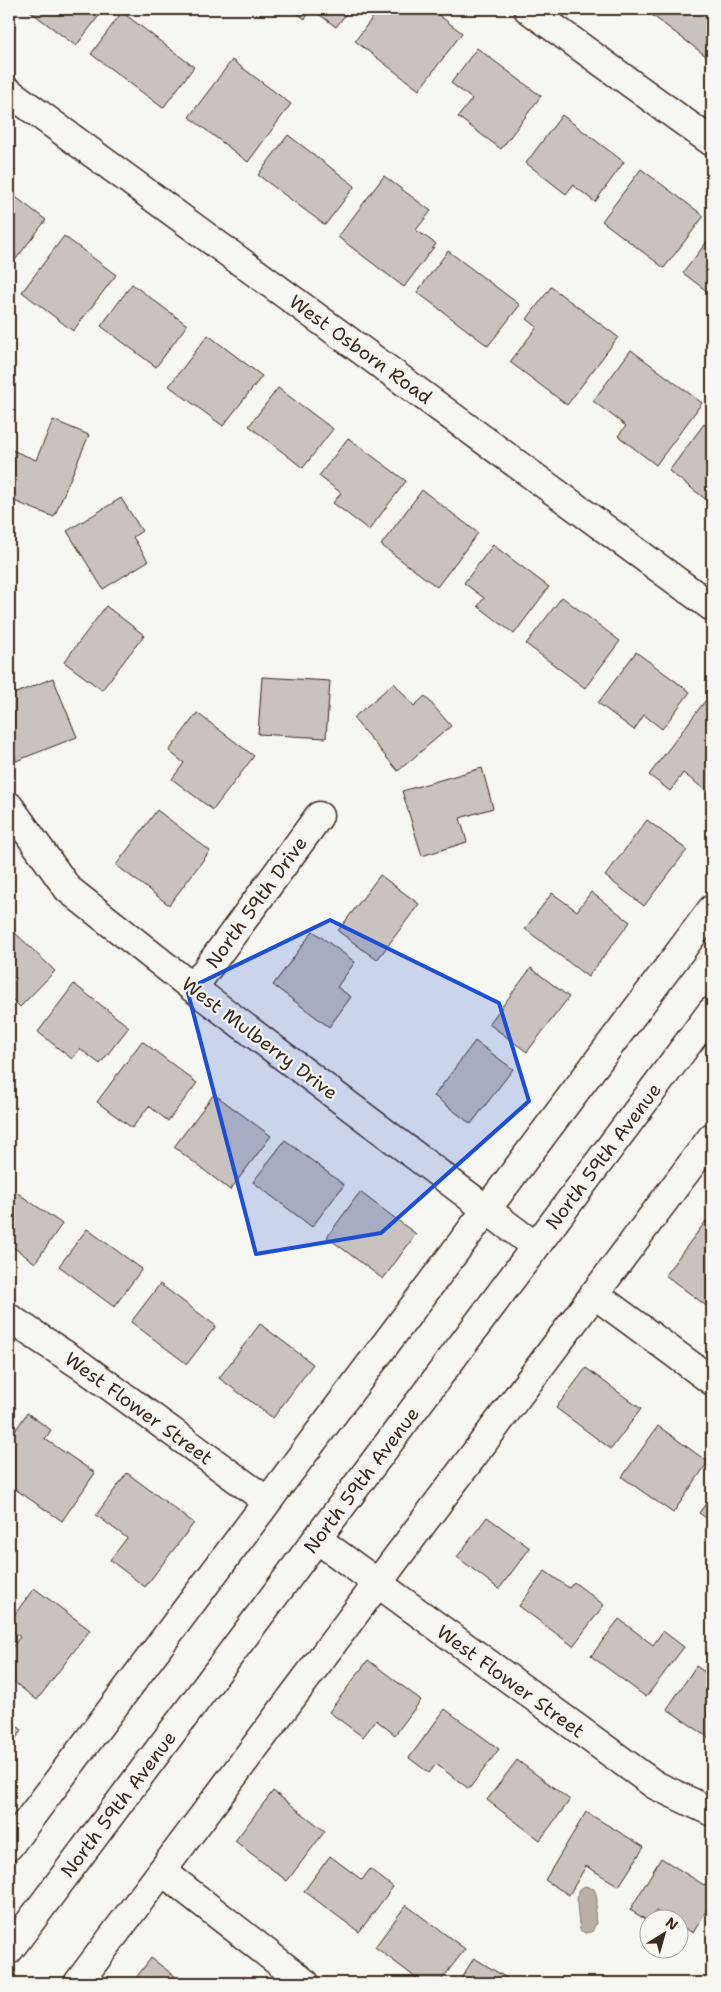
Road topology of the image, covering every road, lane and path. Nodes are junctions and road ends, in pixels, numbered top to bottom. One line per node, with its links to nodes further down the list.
1 (528, 9): 3 (street)
2 (9, 92): 4 (street, West Osborn Road)
3 (712, 142)
4 (712, 607)
5 (9, 806): 8 (street, West Mulberry Drive)
6 (319, 816): 8 (street, North 59th Drive)
7 (712, 909): 11 (street)
8 (193, 988): 11 (street, West Mulberry Drive)
9 (712, 1011): 12 (street, North 59th Avenue)
10 (712, 1137): 13 (street)
11 (487, 1211): 12 (street, West Mulberry Drive); 16 (street)
12 (535, 1246): 17 (street, North 59th Avenue)
13 (594, 1294): 15 (street); 18 (street)
14 (9, 1318): 16 (street, West Flower Street)
15 (712, 1381)
16 (267, 1501): 20 (street)
17 (317, 1539): 18 (street, West Flower Street); 22 (street, North 59th Avenue)
18 (377, 1585): 19 (street, West Flower Street); 21 (street)
19 (712, 1812)
20 (9, 1846)
21 (162, 1871): 23 (street); 24 (street)
22 (9, 1950)
23 (78, 1983)
24 (305, 1983)

